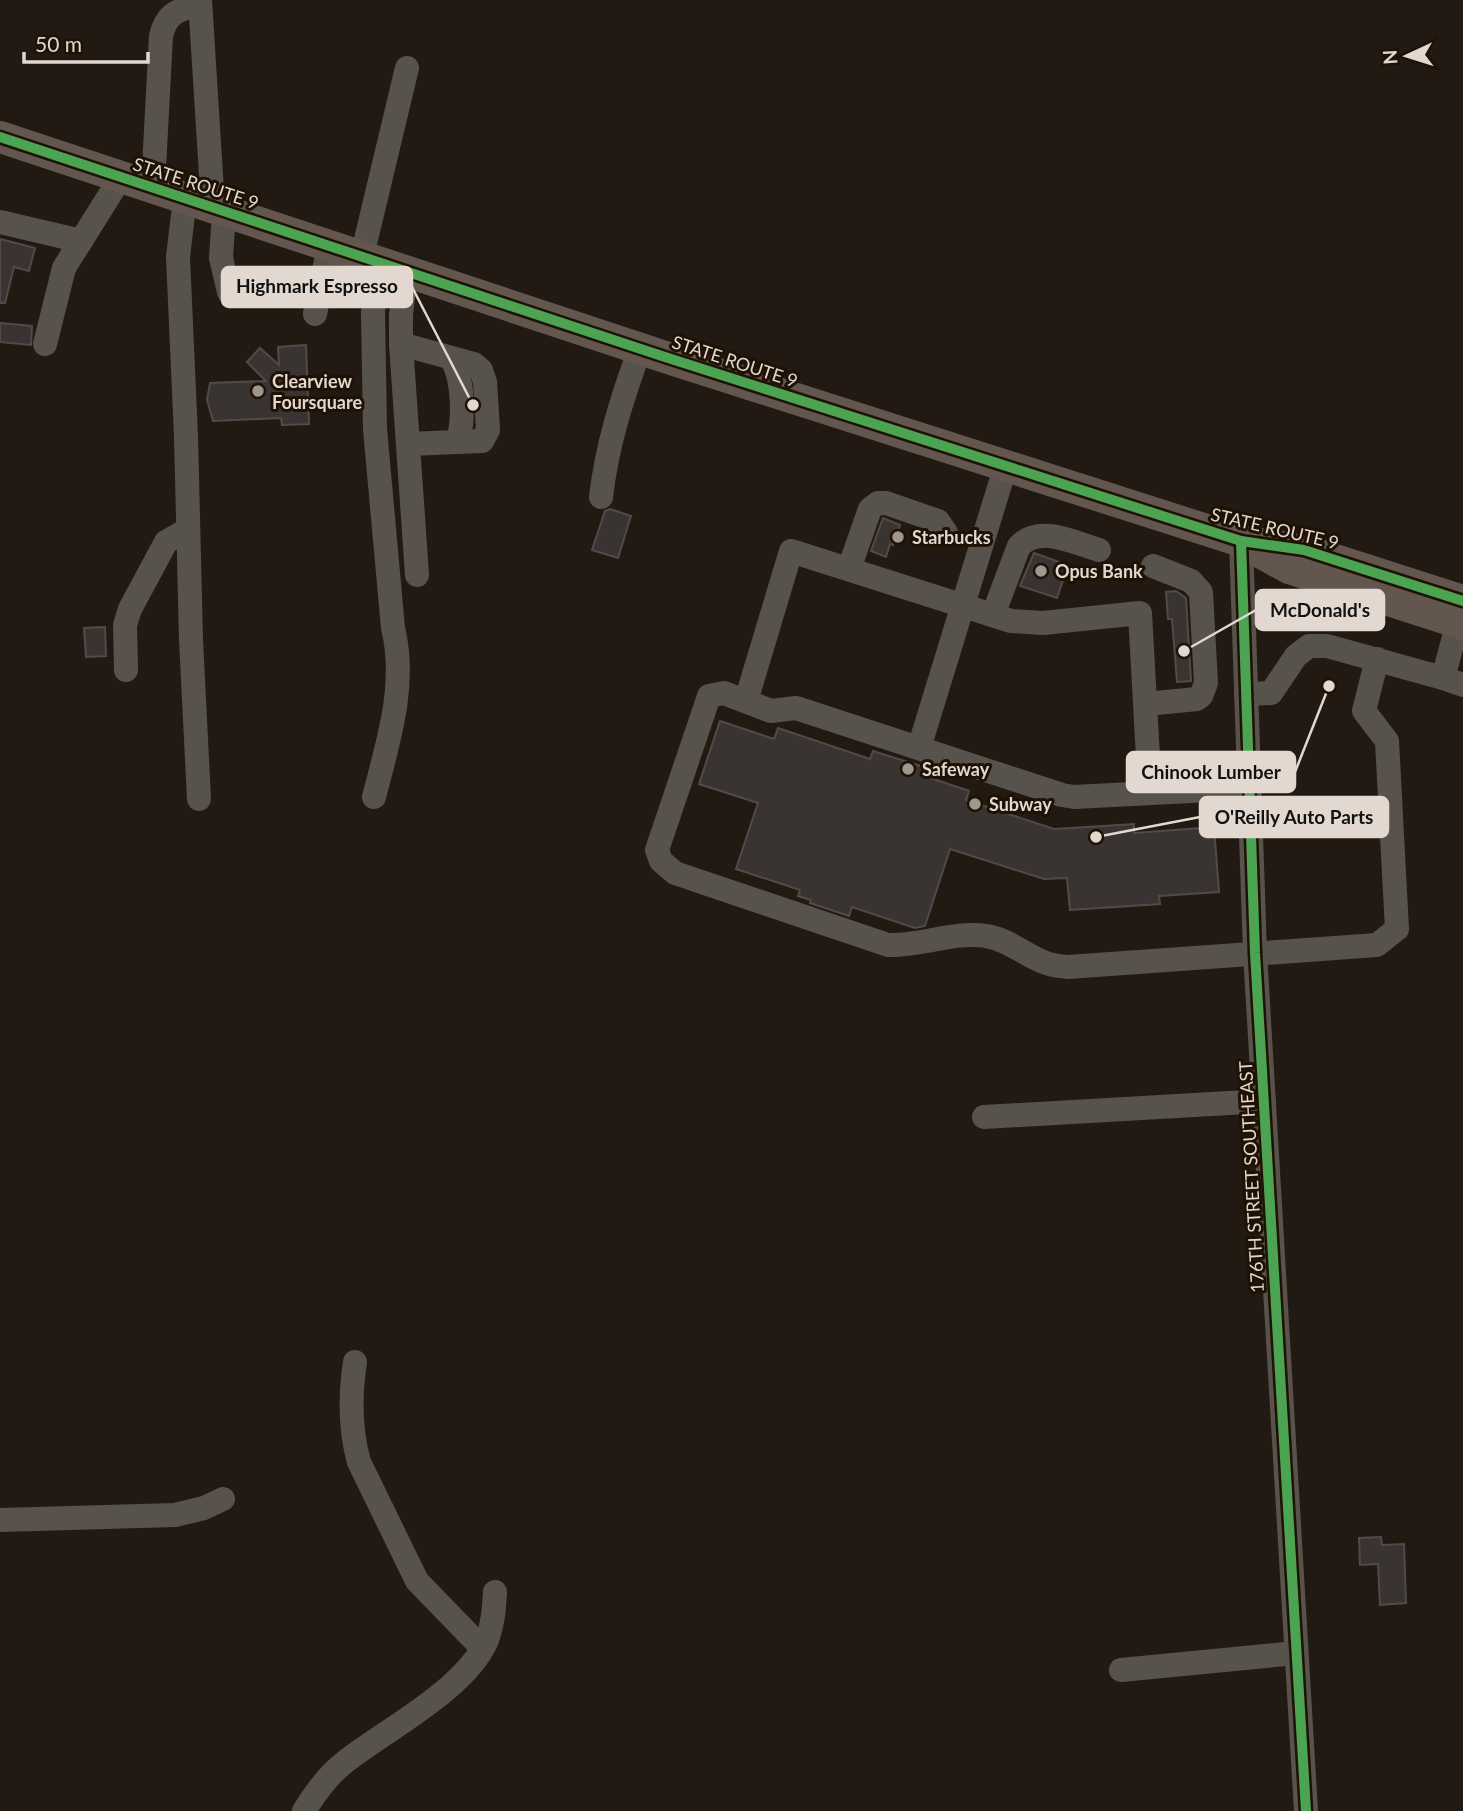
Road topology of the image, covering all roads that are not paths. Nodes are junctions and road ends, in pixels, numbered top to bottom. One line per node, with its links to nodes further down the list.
1 (200, 1): 5 (street); 6 (street)
2 (407, 68): 10 (street)
3 (0, 137): 4 (main road, STATE ROUTE 9)
4 (121, 177): 5 (main road, STATE ROUTE 9); 8 (street)
5 (153, 187): 6 (main road, STATE ROUTE 9)
6 (207, 205): 9 (main road, STATE ROUTE 9); 12 (street); 20 (street)
7 (0, 222): 8 (street)
8 (81, 241): 14 (street)
9 (329, 246): 10 (main road, STATE ROUTE 9); 13 (street)
10 (369, 259): 11 (main road, STATE ROUTE 9); 39 (street)
11 (406, 271): 15 (street); 16 (main road, STATE ROUTE 9)
12 (229, 292)
13 (314, 314)
14 (45, 344)
15 (401, 344): 17 (street); 17 (street)
16 (640, 349): 18 (main road, STATE ROUTE 9); 19 (street)
17 (408, 444): 26 (street)
18 (1006, 465): 22 (main road, STATE ROUTE 9); 27 (street)
19 (601, 498)
20 (187, 530): 31 (street); 40 (street)
21 (946, 533): 25 (street)
22 (1241, 541): 29 (main road, STATE ROUTE 9); 33 (street, 176TH STREET SOUTHEAST)
23 (1099, 550): 28 (street)
24 (1153, 566): 35 (street)
25 (849, 569): 27 (street); 34 (street)
26 (417, 575)
27 (963, 604): 28 (street); 36 (street)
28 (993, 615): 35 (street)
29 (1461, 616): 32 (street)
30 (1377, 660): 32 (street); 33 (street); 41 (street)
31 (126, 670)
32 (1453, 682)
33 (1246, 694): 37 (street, 176TH STREET SOUTHEAST)
34 (746, 701): 36 (street); 41 (street)
35 (1146, 704): 38 (street)
36 (919, 748): 38 (street)
37 (1249, 788): 38 (street); 41 (street, 176TH STREET SOUTHEAST)
38 (1150, 793)
39 (374, 797)
40 (199, 799)
41 (1255, 953): 42 (street, 176TH STREET SOUTHEAST)
42 (1264, 1101): 43 (street); 49 (street, 176TH STREET SOUTHEAST)
43 (984, 1116)
44 (355, 1362): 48 (street)
45 (223, 1499): 46 (street)
46 (0, 1520)
47 (495, 1592): 48 (street)
48 (482, 1648): 51 (street)
49 (1296, 1653): 50 (street); 52 (street, 176TH STREET SOUTHEAST)
50 (1121, 1670)
51 (304, 1811)
52 (1306, 1811)

